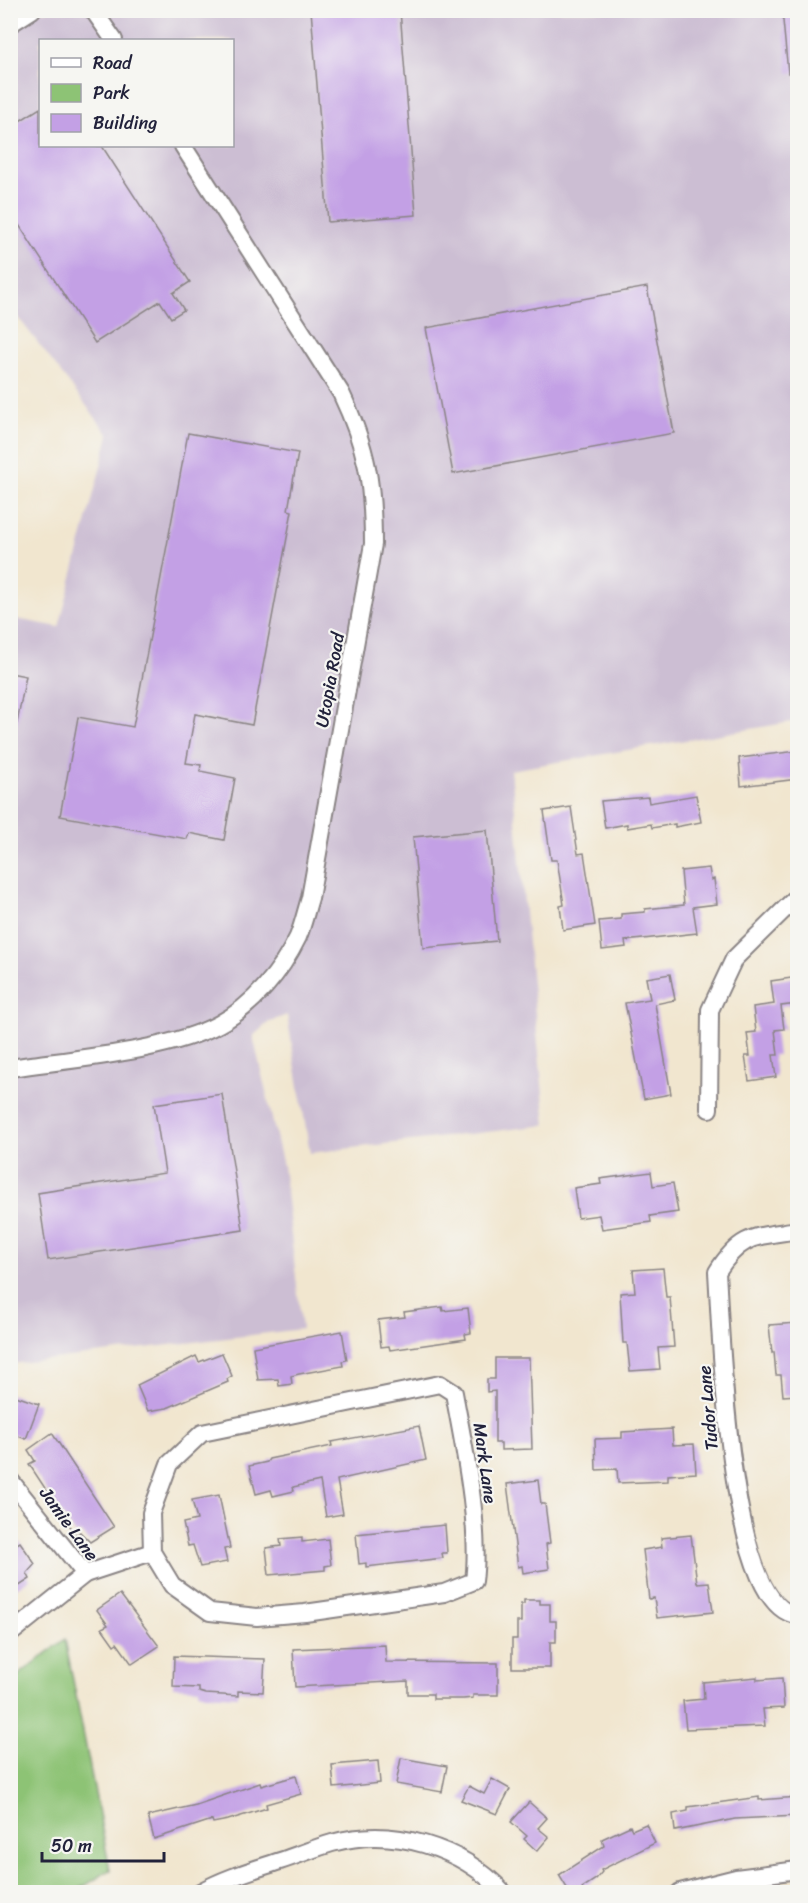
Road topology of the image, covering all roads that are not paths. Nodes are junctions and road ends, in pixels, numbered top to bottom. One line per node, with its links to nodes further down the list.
1 (32, 10): 3 (street)
2 (93, 10): 4 (street)
3 (10, 24)
4 (113, 39)
5 (184, 147): 7 (street, Utopia Road)
6 (798, 896): 8 (street)
7 (10, 1068)
8 (709, 1109)
9 (798, 1230): 13 (street, Tudor Lane)
10 (10, 1480): 12 (street, Jamie Lane)
11 (152, 1552): 11 (street, Mark Lane); 12 (street)
12 (85, 1574): 14 (street, Jamie Lane)
13 (798, 1615)
14 (10, 1634)
15 (798, 1870): 18 (street)
16 (200, 1893): 17 (street)
17 (503, 1893)
18 (680, 1893)

